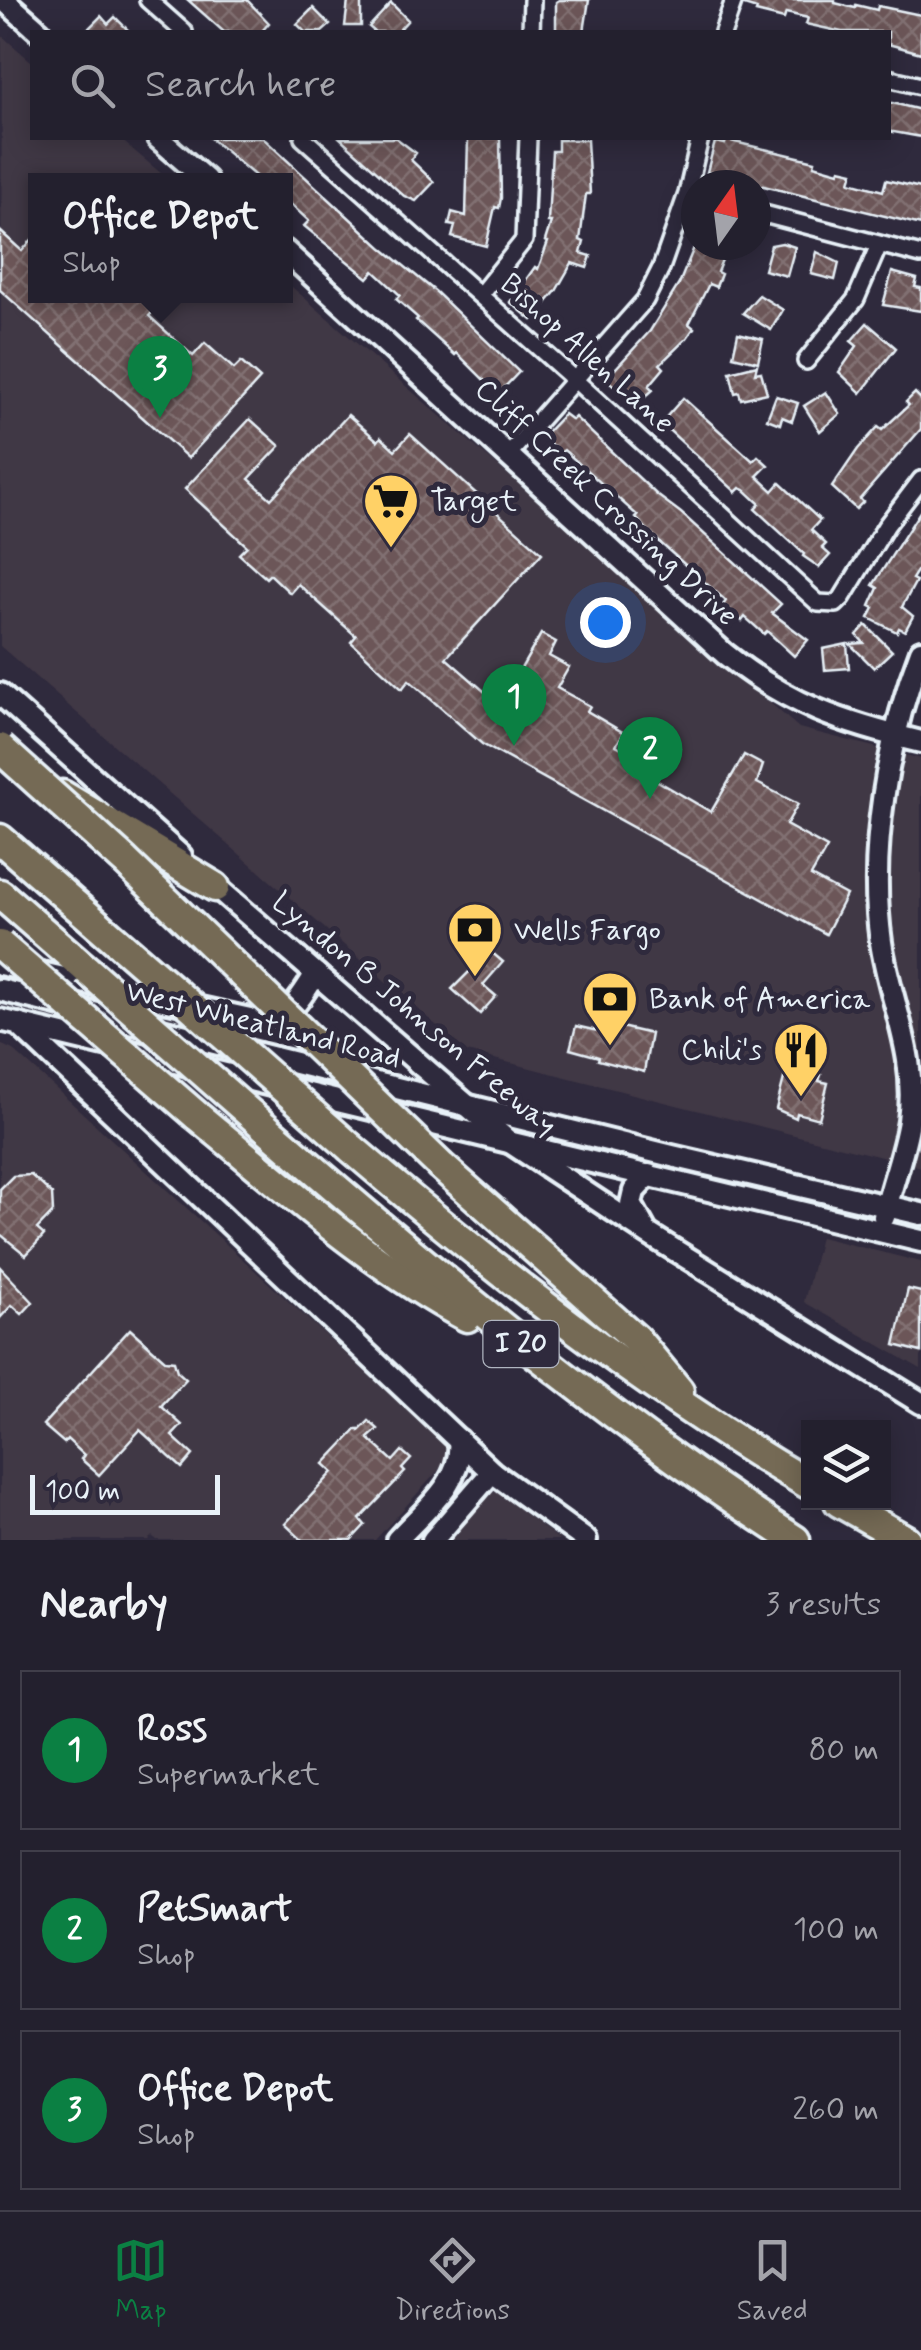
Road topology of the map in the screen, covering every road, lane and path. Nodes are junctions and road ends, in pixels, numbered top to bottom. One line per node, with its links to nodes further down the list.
1 (4, 0): 5 (main road)
2 (148, 0): 6 (street)
3 (532, 0): 7 (street)
4 (734, 0): 8 (street)
5 (38, 30)
6 (182, 30)
7 (531, 30)
8 (725, 30)
9 (891, 79): 10 (street)
10 (921, 86)
11 (160, 140): 16 (main road)
12 (304, 140): 22 (street, Bishop Allen Lane)
13 (528, 140): 22 (street)
14 (700, 140): 15 (street)
15 (696, 170)
16 (198, 173)
17 (771, 216): 19 (street)
18 (681, 220): 24 (street)
19 (879, 245): 20 (street); 23 (street)
20 (921, 255)
21 (293, 258): 25 (main road, Cliff Creek Crossing Drive)
22 (480, 295): 24 (street, Bishop Allen Lane)
23 (806, 361)
24 (576, 380): 25 (street); 26 (street, Bishop Allen Lane)
25 (509, 454): 29 (main road, Cliff Creek Crossing Drive)
26 (921, 480)
27 (921, 651): 29 (main road)
28 (0, 694): 33 (main road, Lyndon B Johnson Freeway)
29 (897, 736): 30 (main road, Cliff Creek Crossing Drive); 48 (main road)
30 (921, 742)
31 (0, 751): 33 (highway); 55 (highway, bridge)
32 (0, 839): 55 (highway, I 20, bridge)
33 (215, 887): 37 (main road, Lyndon B Johnson Freeway)
34 (0, 894): 53 (highway, I 20, bridge)
35 (0, 945): 53 (highway, bridge)
36 (0, 964): 37 (main road)
37 (316, 974): 43 (main road, Lyndon B Johnson Freeway)
38 (0, 990): 40 (main road, West Wheatland Road)
39 (0, 1010): 41 (main road)
40 (107, 1017): 42 (main road); 43 (main road, West Wheatland Road)
41 (9, 1022): 42 (main road, West Wheatland Road)
42 (41, 1037): 44 (main road, West Wheatland Road); 56 (main road)
43 (431, 1087): 44 (main road); 45 (main road, Lyndon B Johnson Freeway)
44 (344, 1102): 46 (main road, West Wheatland Road)
45 (468, 1106): 46 (main road, Lyndon B Johnson Freeway); 48 (main road)
46 (508, 1142): 47 (main road, West Wheatland Road); 51 (main road, Lyndon B Johnson Freeway)
47 (649, 1175): 50 (main road, West Wheatland Road); 51 (main road)
48 (887, 1205): 49 (main road); 50 (main road)
49 (921, 1214)
50 (881, 1231): 52 (main road, West Wheatland Road)
51 (647, 1233): 54 (main road, Lyndon B Johnson Freeway)
52 (921, 1241)
53 (526, 1349): 63 (highway, I 20)
54 (921, 1403)
55 (702, 1420): 58 (highway, I 20)
56 (459, 1440): 57 (main road); 60 (main road)
57 (492, 1472): 61 (main road); 62 (main road)
58 (801, 1480)
59 (854, 1510): 64 (highway)
60 (397, 1540)
61 (433, 1540)
62 (586, 1540)
63 (795, 1540)
64 (906, 1540)

